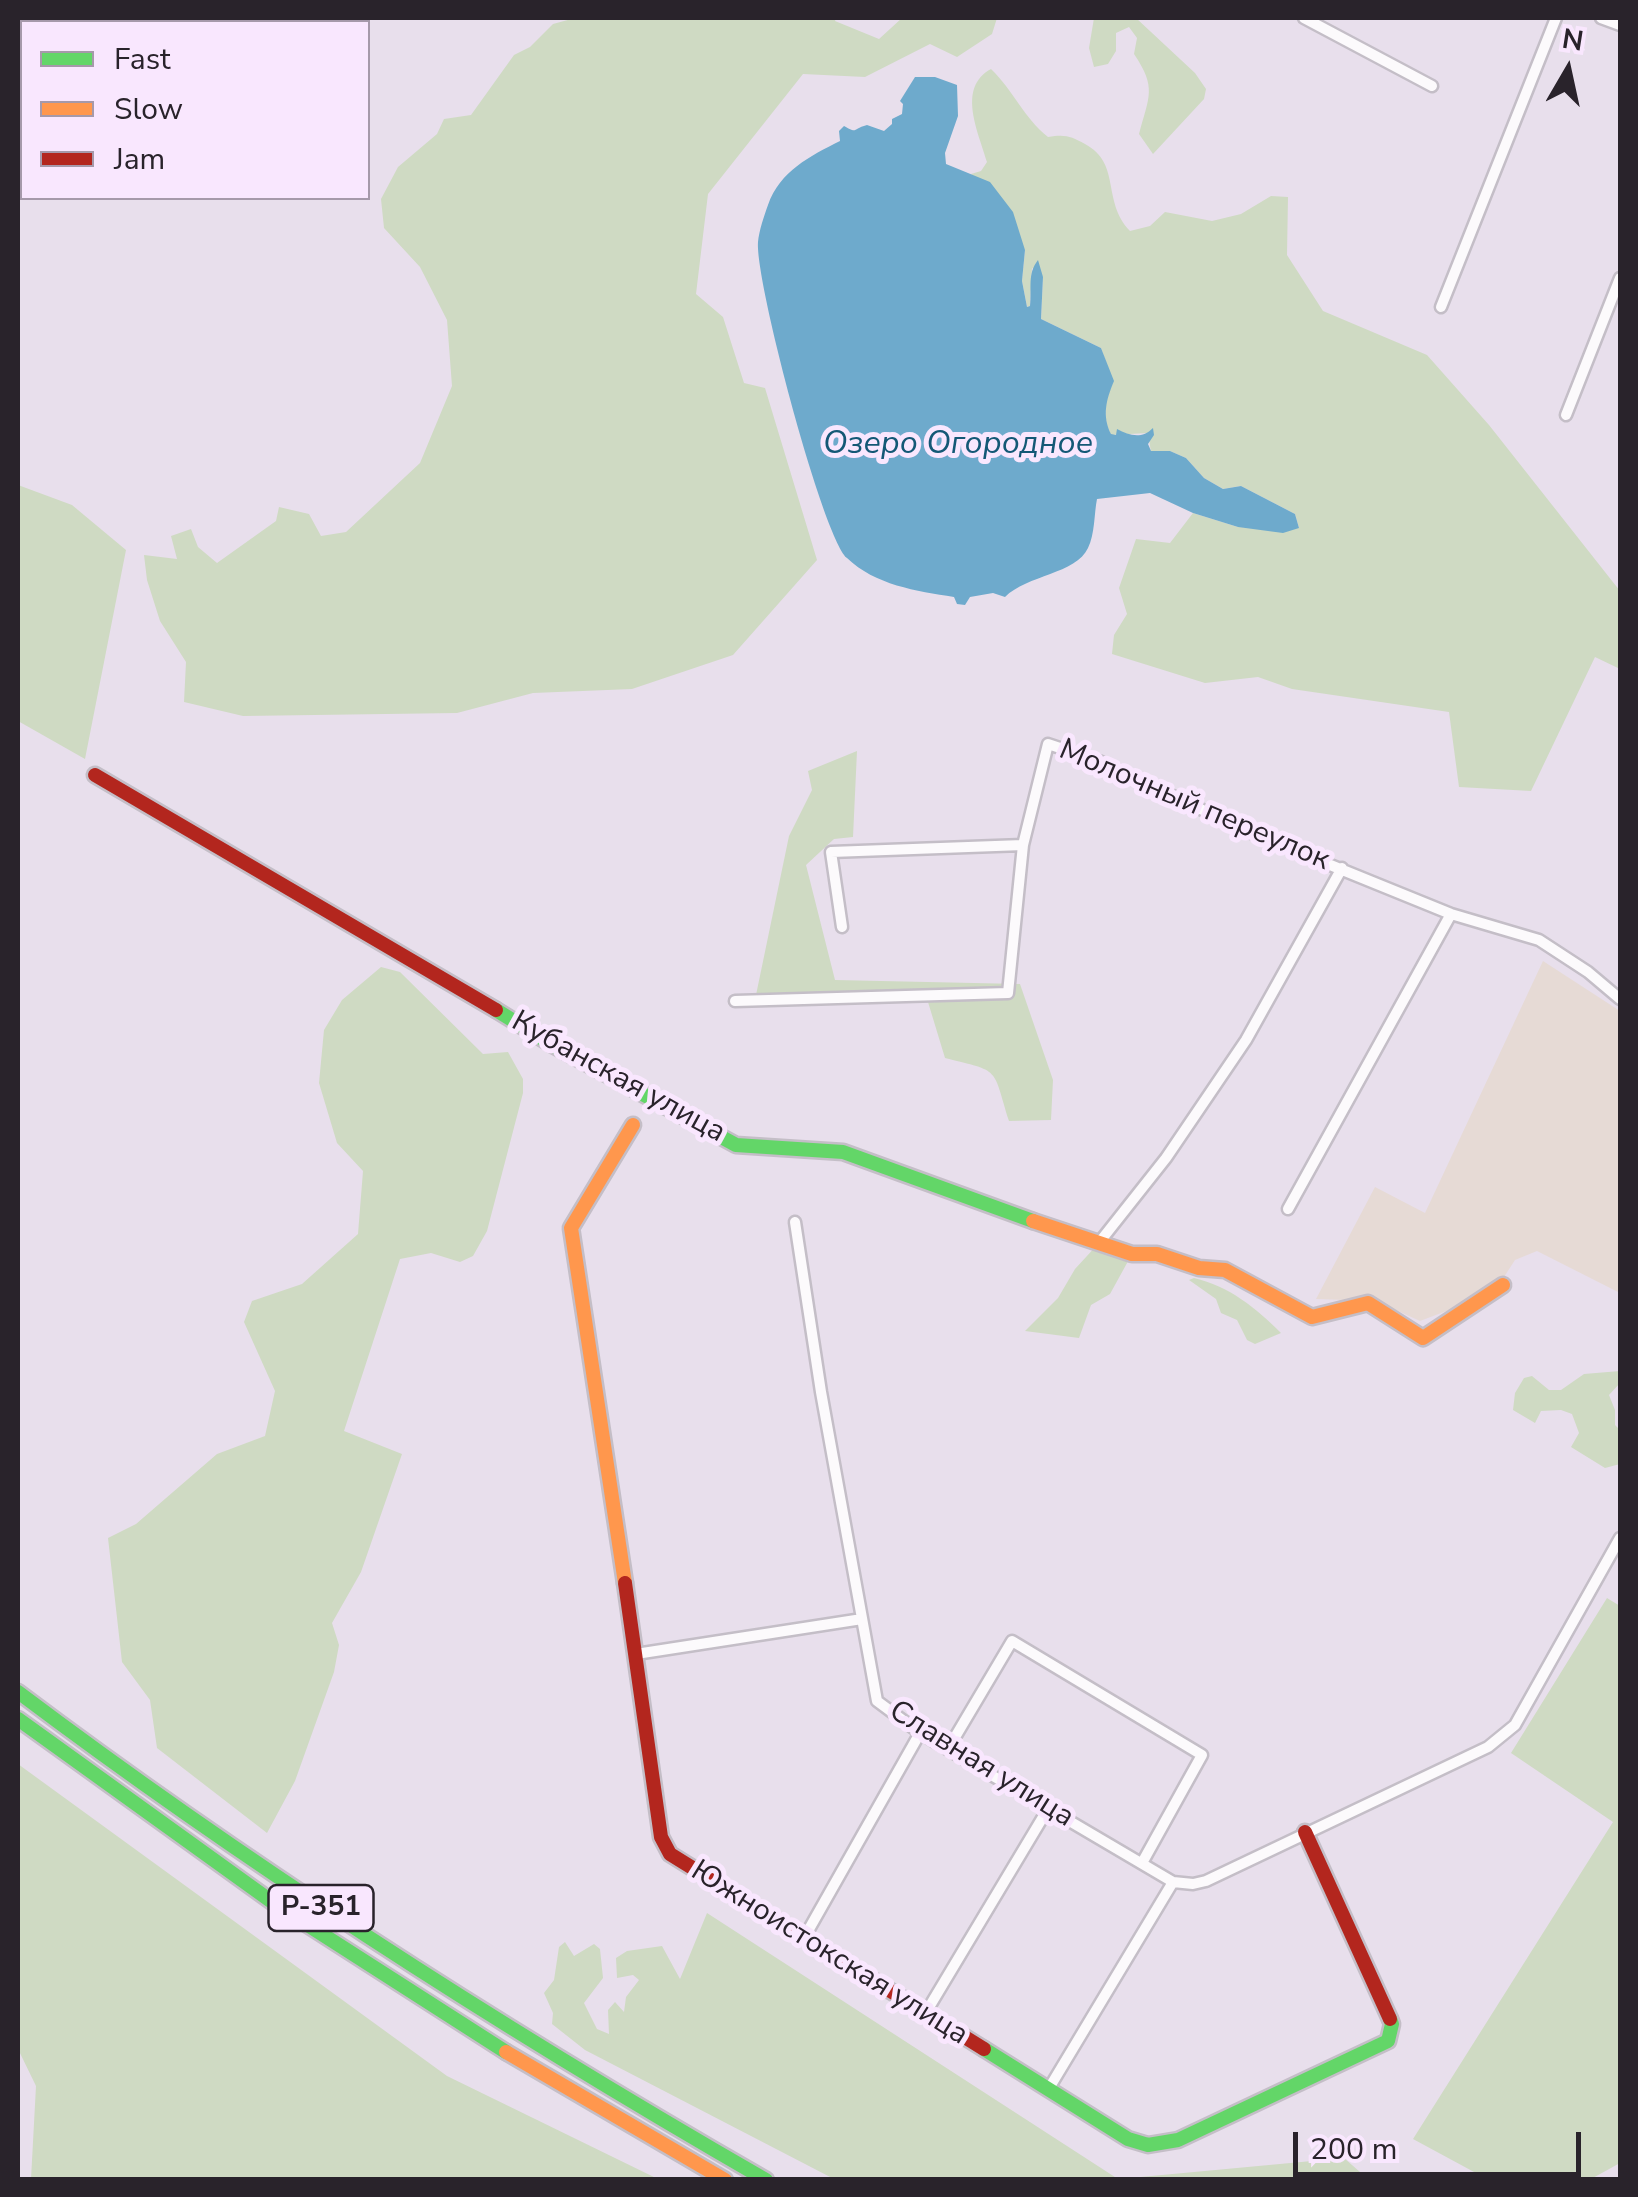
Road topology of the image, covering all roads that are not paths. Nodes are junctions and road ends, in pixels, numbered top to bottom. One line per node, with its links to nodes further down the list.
1 (1304, 18): 5 (street)
2 (1556, 18): 7 (street)
3 (1601, 18): 4 (street)
4 (1620, 24)
5 (1432, 86)
6 (1620, 278): 8 (street)
7 (1441, 307)
8 (1566, 414)
9 (95, 775): 19 (main road, Кубанская улица)
10 (1023, 845): 11 (street, Молочный переулок); 13 (street); 15 (street)
11 (1342, 868): 12 (street, Молочный переулок); 19 (street)
12 (1451, 914): 14 (street, Молочный переулок); 17 (street)
13 (842, 927)
14 (1620, 999)
15 (735, 1001)
16 (633, 1125): 23 (main road, Южноистокская улица)
17 (1288, 1209)
18 (795, 1222): 22 (street, Славная улица)
19 (1098, 1244): 20 (main road, Кубанская улица)
20 (1503, 1285)
21 (1620, 1538): 29 (street)
22 (862, 1620): 23 (street); 26 (street, Славная улица)
23 (636, 1654): 32 (main road, Южноистокская улица)
24 (18, 1692): 36 (main road, Р-351)
25 (18, 1719): 35 (main road, Р-351)
26 (920, 1733): 27 (street, Славная улица); 32 (street)
27 (948, 1749): 28 (street, Славная улица); 30 (street)
28 (1048, 1807): 30 (street, Славная улица); 33 (street)
29 (1305, 1832): 31 (street); 34 (main road, Южноистокская улица)
30 (1142, 1864): 31 (street, Славная улица)
31 (1173, 1882): 34 (street)
32 (804, 1938): 33 (main road, Южноистокская улица)
33 (925, 2014): 34 (main road, Южноистокская улица)
34 (1048, 2090)
35 (725, 2180)
36 (766, 2180)

